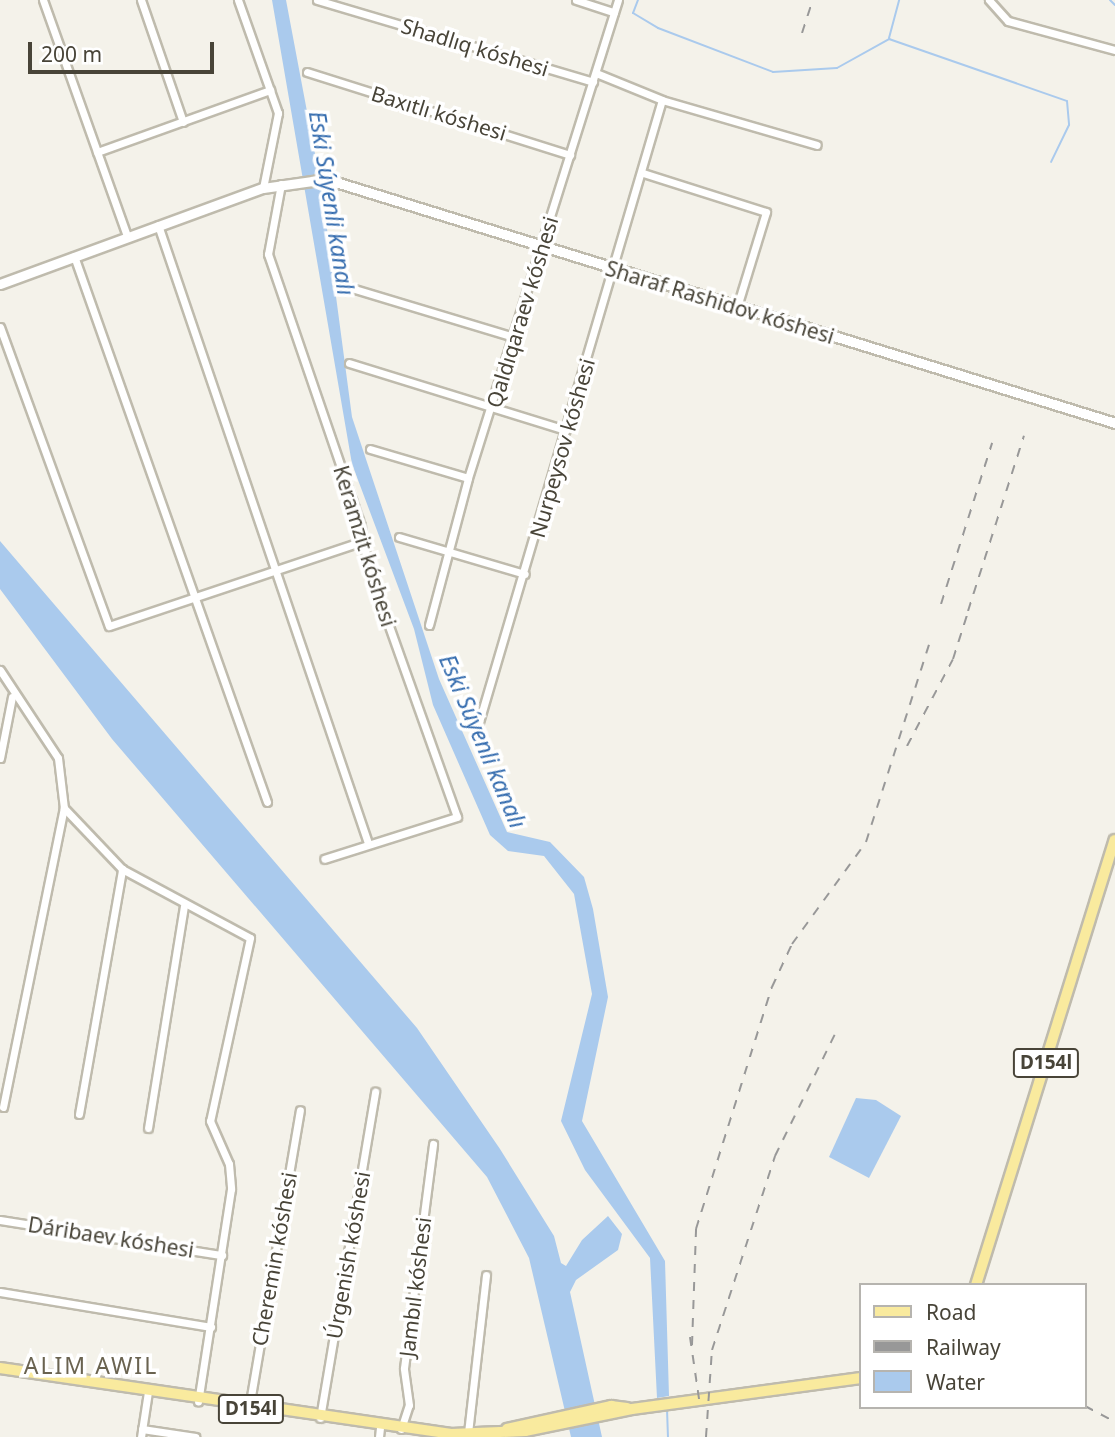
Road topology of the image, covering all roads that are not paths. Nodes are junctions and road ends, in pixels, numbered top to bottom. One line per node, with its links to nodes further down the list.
1 (43, 0): 17 (street)
2 (141, 0): 15 (street)
3 (238, 0): 13 (street)
4 (317, 0): 12 (street, Shadlıq kóshesi)
5 (576, 0): 8 (street)
6 (618, 0): 8 (street, Qaldıqaraev kóshesi)
7 (989, 0): 9 (street)
8 (614, 12): 11 (street, Qaldıqaraev kóshesi)
9 (1115, 50)
10 (307, 72): 18 (street, Baxıtlı kóshesi)
11 (596, 73): 12 (street, Qaldıqaraev kóshesi); 14 (street)
12 (593, 82): 18 (street, Qaldıqaraev kóshesi)
13 (270, 90): 15 (street); 21 (street)
14 (662, 100): 16 (street); 19 (street, Nurpeysov kóshesi)
15 (183, 122): 17 (street)
16 (817, 145)
17 (97, 152): 23 (street)
18 (570, 155): 24 (street, Qaldıqaraev kóshesi)
19 (643, 173): 26 (street, Nurpeysov kóshesi); 29 (street)
20 (281, 184): 21 (street); 24 (street, Sharaf Rashidov kóshesi); 39 (street, Keramzit kóshesi)
21 (263, 188): 22 (street)
22 (158, 225): 23 (street); 41 (street)
23 (127, 236): 25 (street)
24 (542, 248): 26 (street, Sharaf Rashidov kóshesi); 31 (street, Qaldıqaraev kóshesi)
25 (74, 256): 27 (street); 43 (street)
26 (614, 270): 29 (street, Sharaf Rashidov kóshesi); 35 (street, Nurpeysov kóshesi)
27 (1, 282)
28 (338, 284): 31 (street)
29 (737, 307): 34 (street, Sharaf Rashidov kóshesi)
30 (0, 327): 43 (street)
31 (514, 337): 33 (street, Qaldıqaraev kóshesi)
32 (349, 363): 33 (street)
33 (492, 407): 35 (street); 37 (street, Qaldıqaraev kóshesi)
34 (1115, 423)
35 (566, 430): 42 (street, Nurpeysov kóshesi)
36 (370, 449): 37 (street)
37 (468, 478): 40 (street, Qaldıqaraev kóshesi)
38 (399, 537): 40 (street)
39 (362, 541): 41 (street); 52 (street, Keramzit kóshesi)
40 (449, 550): 42 (street); 44 (street, Qaldıqaraev kóshesi)
41 (277, 569): 43 (street); 52 (street)
42 (525, 574): 47 (street, Nurpeysov kóshesi)
43 (194, 599): 49 (street)
44 (429, 625)
45 (0, 670): 46 (street)
46 (12, 697): 48 (street); 50 (street)
47 (479, 722)
48 (0, 758)
49 (267, 802)
50 (64, 808): 54 (street); 57 (street)
51 (1115, 840): 65 (main road, D154l)
52 (368, 843): 53 (street, Keramzit kóshesi)
53 (324, 859)
54 (122, 869): 55 (street); 59 (street)
55 (184, 906): 60 (street); 63 (street)
56 (375, 1092): 73 (street, Úrgenish kóshesi)
57 (3, 1107)
58 (300, 1110): 72 (street, Cheremin kóshesi)
59 (79, 1114)
60 (148, 1128)
61 (433, 1144): 74 (street, Jambıl kóshesi)
62 (0, 1220): 63 (street, Dáribaev kóshesi)
63 (222, 1255): 67 (street)
64 (486, 1275): 77 (street)
65 (977, 1283)
66 (0, 1292): 67 (street)
67 (211, 1327): 71 (street)
68 (0, 1368): 70 (main road, D154l)
69 (860, 1378): 77 (main road, D154l)
70 (148, 1392): 71 (main road, D154l); 76 (street)
71 (198, 1401): 72 (main road, D154l)
72 (249, 1409): 73 (main road, D154l)
73 (320, 1419): 75 (main road, D154l)
74 (401, 1430): 75 (main road, D154l); 77 (main road, D154l)
75 (379, 1432)
76 (141, 1433): 78 (street)
77 (468, 1433)
78 (195, 1437)

